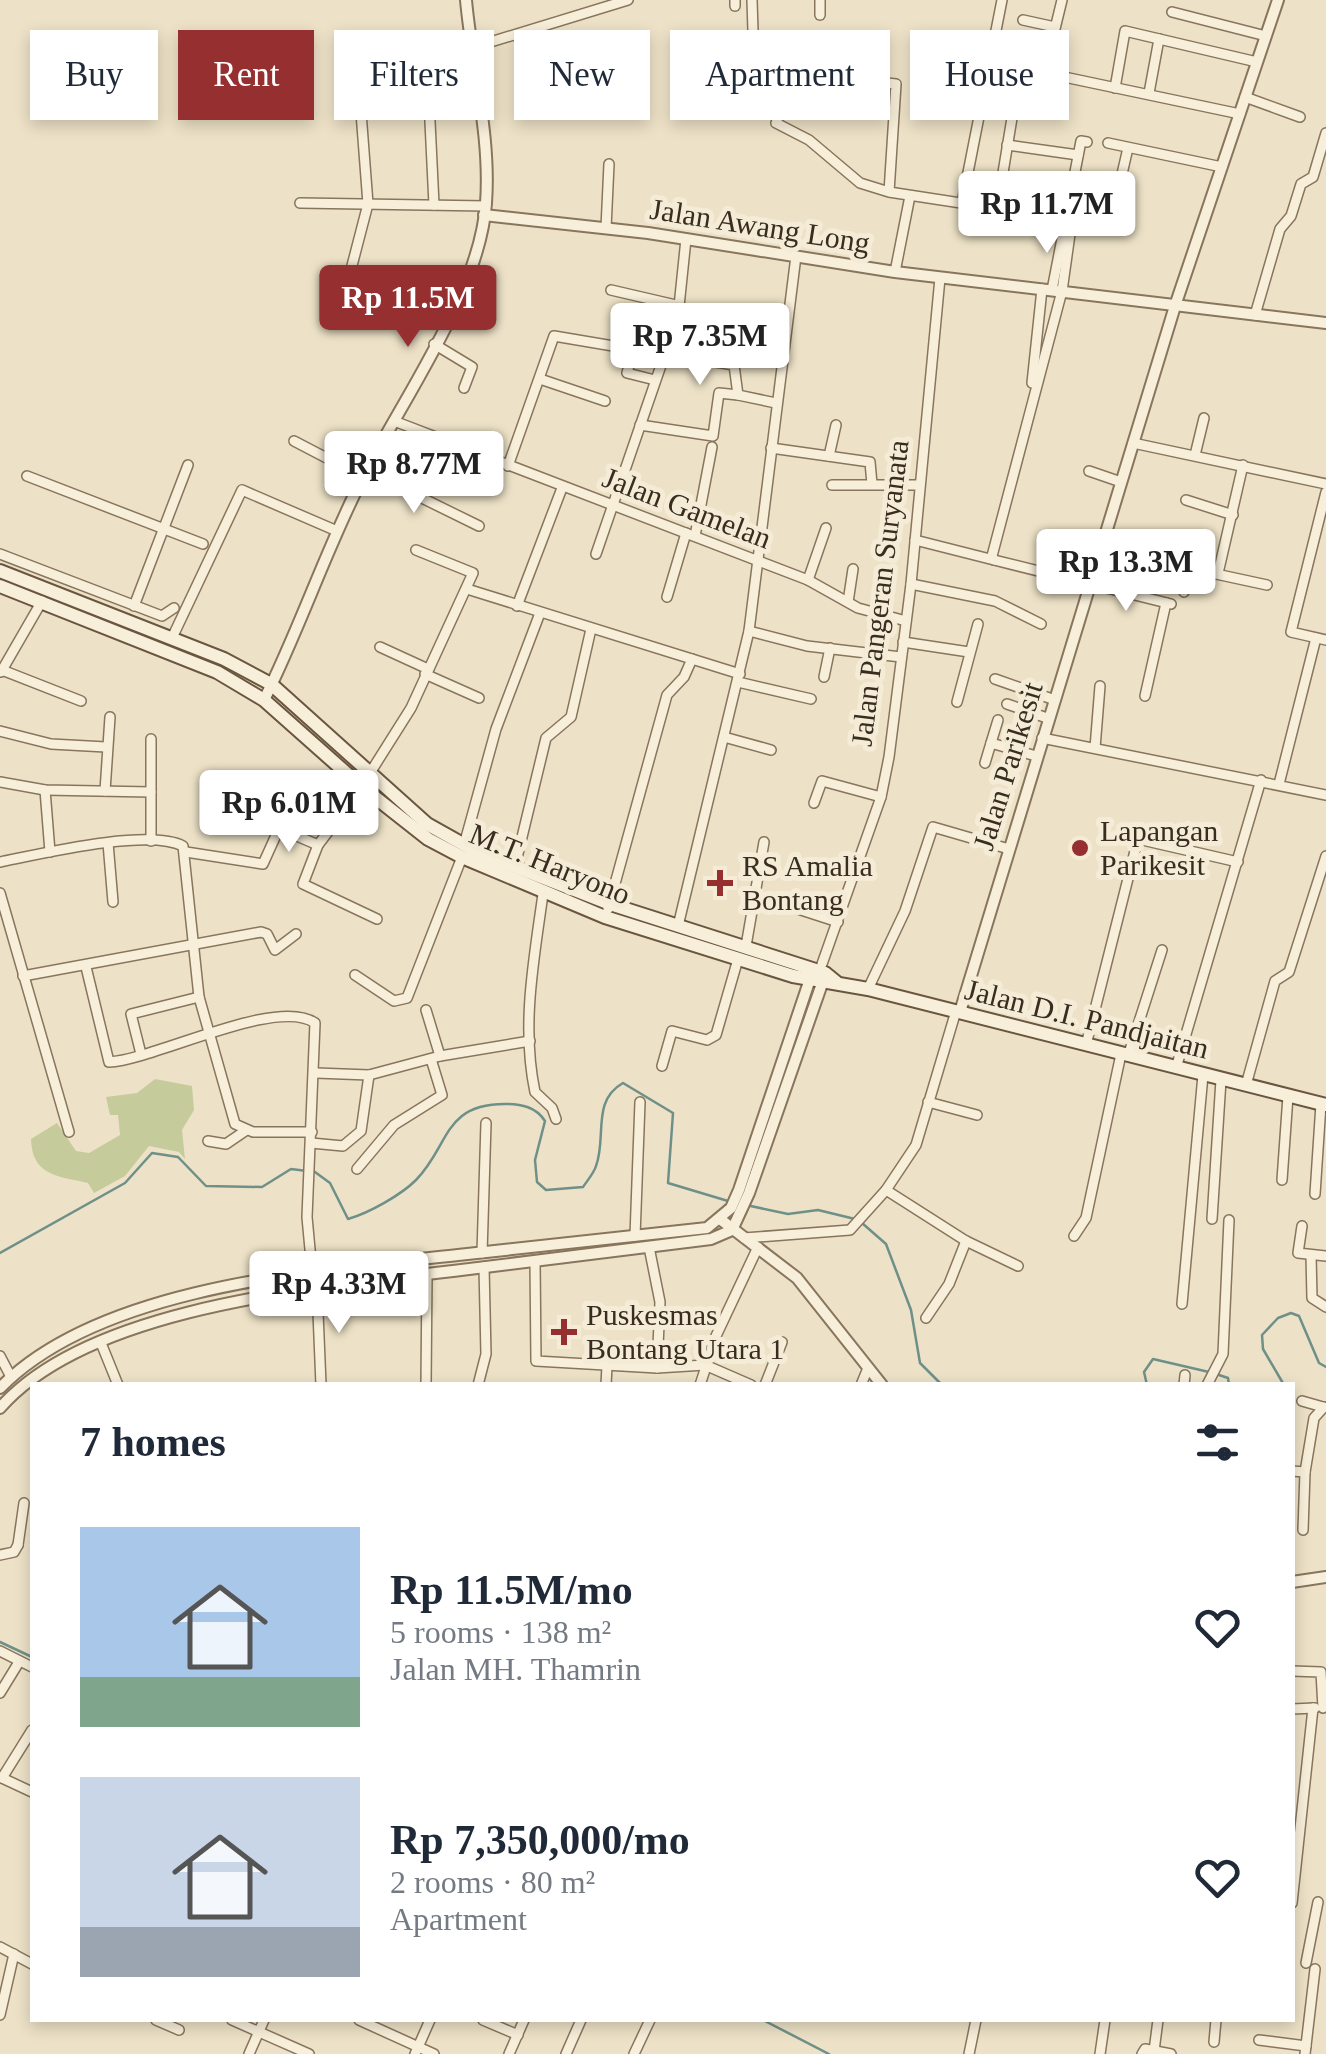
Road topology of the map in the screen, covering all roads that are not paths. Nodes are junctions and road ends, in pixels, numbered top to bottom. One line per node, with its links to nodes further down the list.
1 (466, 0): 12 (street)
2 (628, 0): 18 (street)
3 (752, 0): 13 (street)
4 (820, 0): 9 (street)
5 (1002, 0): 14 (street)
6 (1062, 0): 11 (street)
7 (1278, 0): 16 (street, Jalan Parikesit)
8 (1172, 12): 16 (street)
9 (820, 15)
10 (1023, 20): 11 (street)
11 (1055, 27): 15 (street)
12 (469, 30)
13 (752, 30)
14 (996, 30)
15 (1054, 30)
16 (1266, 36): 19 (street, Jalan Parikesit)
17 (1159, 40): 19 (street); 21 (street); 22 (street)
18 (494, 41)
19 (1257, 62): 23 (street, Jalan Parikesit)
20 (1069, 79): 21 (street)
21 (1115, 88): 22 (street)
22 (1149, 94): 24 (street)
23 (1245, 98): 24 (street, Jalan Parikesit); 25 (street)
24 (1240, 114): 36 (street, Jalan Parikesit)
25 (1300, 117)
26 (362, 120): 40 (street)
27 (431, 120): 42 (street)
28 (482, 120): 44 (street)
29 (978, 120): 41 (street)
30 (1012, 120): 33 (street)
31 (1326, 134): 56 (street)
32 (1108, 144): 34 (street)
33 (1008, 145): 43 (street); 45 (street)
34 (1128, 148): 36 (street); 52 (street)
35 (609, 164): 46 (street)
36 (1222, 167): 54 (street, Jalan Parikesit)
37 (888, 192): 37 (street); 38 (street)
38 (910, 196): 41 (street); 49 (street)
39 (300, 203): 40 (street)
40 (368, 204): 42 (street); 55 (street)
41 (962, 204): 43 (street)
42 (434, 205): 44 (street)
43 (998, 208): 45 (street)
44 (485, 210): 46 (street, Jalan Awang Long); 55 (street)
45 (1065, 219): 52 (street)
46 (606, 228): 47 (street, Jalan Awang Long)
47 (686, 239): 48 (street, Jalan Awang Long); 53 (street)
48 (796, 256): 49 (street, Jalan Awang Long); 66 (street)
49 (895, 272): 50 (street, Jalan Awang Long)
50 (940, 278): 52 (street, Jalan Awang Long); 87 (street, Jalan Pangeran Suryanata)
51 (611, 290): 53 (street)
52 (1052, 290): 54 (street, Jalan Awang Long); 62 (street); 104 (street)
53 (680, 306): 59 (street)
54 (1175, 306): 56 (street, Jalan Awang Long); 72 (street, Jalan Parikesit)
55 (450, 314): 58 (street)
56 (1255, 315): 57 (street, Jalan Awang Long)
57 (1326, 323)
58 (434, 344): 63 (street); 68 (street)
59 (664, 354): 61 (street); 64 (street)
60 (540, 379): 61 (street); 65 (street); 79 (street)
61 (656, 380): 69 (street)
62 (1032, 383)
63 (464, 388)
64 (738, 395): 66 (street); 69 (street)
65 (605, 401)
66 (776, 402): 74 (street)
67 (1204, 418): 75 (street)
68 (394, 421): 79 (street, Jalan Gamelan); 81 (street)
69 (640, 425): 91 (street)
70 (836, 425): 76 (street)
71 (294, 440): 81 (street)
72 (1132, 443): 75 (street); 83 (street, Jalan Parikesit)
73 (712, 447): 97 (street)
74 (771, 448): 76 (street); 103 (street)
75 (1195, 455): 77 (street)
76 (829, 456): 84 (street)
77 (1242, 465): 85 (street); 92 (street)
78 (188, 466): 95 (street)
79 (508, 466): 88 (street, Jalan Gamelan)
80 (1088, 471): 83 (street)
81 (365, 474): 93 (street); 96 (street)
82 (28, 476): 95 (street)
83 (1121, 482): 112 (street, Jalan Parikesit)
84 (872, 484): 86 (street); 87 (street)
85 (1326, 484)
86 (832, 485)
87 (920, 485): 98 (street, Jalan Pangeran Suryanata)
88 (562, 488): 91 (street, Jalan Gamelan); 119 (street)
89 (1326, 492): 128 (street)
90 (1186, 500): 92 (street)
91 (613, 505): 97 (street, Jalan Gamelan); 102 (street)
92 (1233, 515): 107 (street)
93 (479, 526)
94 (826, 528): 108 (street)
95 (163, 530): 99 (street); 118 (street)
96 (338, 532): 127 (street); 140 (street)
97 (690, 535): 103 (street, Jalan Gamelan); 115 (street)
98 (915, 540): 104 (street); 109 (street, Jalan Pangeran Suryanata)
99 (203, 544)
100 (416, 550): 113 (street)
101 (0, 554): 118 (street)
102 (596, 554)
103 (758, 560): 108 (street, Jalan Gamelan); 126 (street)
104 (994, 560): 112 (street)
105 (853, 569): 117 (street)
106 (0, 571): 127 (main road, M.T. Haryono)
107 (1216, 574): 110 (street); 114 (street)
108 (808, 580): 117 (street, Jalan Gamelan)
109 (911, 584): 122 (street, Jalan Pangeran Suryanata); 124 (street)
110 (1267, 585)
111 (0, 586): 116 (main road, M.T. Haryono)
112 (1089, 586): 142 (street); 146 (street, Jalan Parikesit)
113 (467, 589): 119 (street); 136 (street)
114 (1184, 592)
115 (668, 597)
116 (42, 600): 135 (street); 144 (main road, M.T. Haryono)
117 (848, 602): 122 (street, Jalan Gamelan)
118 (134, 606): 120 (street)
119 (517, 606): 121 (street)
120 (174, 608)
121 (540, 613): 125 (street); 179 (street)
122 (906, 621): 129 (street, Jalan Pangeran Suryanata)
123 (978, 624): 132 (street)
124 (1040, 624)
125 (591, 629): 134 (street); 185 (street)
126 (749, 630): 131 (street); 137 (street)
127 (172, 638): 140 (main road, M.T. Haryono)
128 (1318, 640): 166 (street)
129 (903, 642): 132 (street); 133 (street, Jalan Pangeran Suryanata)
130 (380, 647): 136 (street)
131 (830, 648): 133 (street); 138 (street)
132 (970, 652): 148 (street)
133 (901, 658): 172 (street, Jalan Pangeran Suryanata)
134 (692, 659): 137 (street); 189 (street)
135 (1, 672): 147 (street)
136 (426, 672): 143 (street); 163 (street)
137 (739, 678): 145 (street); 154 (street)
138 (824, 678)
139 (995, 679): 146 (street)
140 (272, 684): 144 (street); 163 (main road, M.T. Haryono)
141 (1100, 686): 159 (street)
142 (1145, 696)
143 (479, 698)
144 (264, 700): 167 (main road, M.T. Haryono)
145 (811, 700)
146 (1054, 700): 151 (street, Jalan Parikesit)
147 (81, 701)
148 (957, 702)
149 (1006, 704): 151 (street)
150 (110, 717): 158 (street)
151 (1048, 718): 155 (street, Jalan Parikesit)
152 (998, 720): 157 (street)
153 (0, 731): 158 (street)
154 (724, 737): 160 (street); 193 (street)
155 (1042, 738): 159 (street); 161 (street, Jalan Parikesit)
156 (150, 739): 170 (street)
157 (991, 742): 161 (street); 162 (street)
158 (106, 748): 169 (street)
159 (1095, 748): 164 (street)
160 (771, 750)
161 (1036, 756): 178 (street, Jalan Parikesit)
162 (985, 763)
163 (370, 773): 179 (main road, M.T. Haryono)
164 (1261, 780): 166 (street); 184 (street)
165 (0, 782): 168 (street)
166 (1280, 784): 171 (street)
167 (362, 787): 177 (street); 179 (main road, M.T. Haryono)
168 (45, 790): 169 (street); 180 (street)
169 (105, 791): 170 (street)
170 (151, 792): 174 (street)
171 (1326, 795)
172 (881, 797): 173 (street); 192 (street, Jalan Pangeran Suryanata)
173 (814, 803)
174 (151, 841): 176 (street); 181 (street)
175 (764, 842): 197 (street)
176 (108, 843): 180 (street); 188 (street)
177 (318, 845): 181 (street); 191 (street)
178 (1009, 848): 202 (street); 205 (street, Jalan Parikesit)
179 (463, 851): 185 (main road, M.T. Haryono); 187 (main road, M.T. Haryono); 199 (street)
180 (50, 852): 183 (street)
181 (186, 852): 195 (street)
182 (1326, 856): 218 (street)
183 (0, 862)
184 (1238, 862): 208 (street); 213 (street)
185 (514, 866): 189 (main road, M.T. Haryono)
186 (0, 893): 200 (street)
187 (542, 894): 189 (main road, M.T. Haryono); 207 (street)
188 (113, 902)
189 (608, 910): 193 (main road, M.T. Haryono); 197 (main road, M.T. Haryono)
190 (798, 910): 192 (street)
191 (376, 919)
192 (838, 922): 201 (street, Jalan Pangeran Suryanata)
193 (678, 926): 197 (main road, M.T. Haryono)
194 (296, 934): 195 (street)
195 (196, 946): 198 (street); 203 (street)
196 (1162, 950): 210 (street)
197 (742, 953): 201 (main road, M.T. Haryono); 212 (street)
198 (86, 967): 200 (street); 209 (street)
199 (355, 975)
200 (22, 976): 227 (street)
201 (821, 976): 202 (main road, Jalan D.I. Pandjaitan); 233 (street)
202 (868, 989): 205 (main road, Jalan D.I. Pandjaitan)
203 (199, 996): 206 (street); 209 (street)
204 (426, 1010): 211 (street)
205 (958, 1012): 208 (main road, Jalan D.I. Pandjaitan); 221 (street)
206 (208, 1034): 209 (street); 214 (street); 226 (street)
207 (530, 1041): 211 (street); 224 (street)
208 (1086, 1046): 210 (main road, Jalan D.I. Pandjaitan)
209 (141, 1054)
210 (1124, 1055): 213 (main road, Jalan D.I. Pandjaitan); 241 (street)
211 (435, 1057): 215 (street); 230 (street)
212 (662, 1066)
213 (1176, 1068): 216 (main road, Jalan D.I. Pandjaitan)
214 (316, 1073): 215 (street); 228 (street)
215 (369, 1075): 228 (street)
216 (1203, 1075): 217 (main road, Jalan D.I. Pandjaitan); 258 (street)
217 (1221, 1080): 218 (main road, Jalan D.I. Pandjaitan); 236 (street)
218 (1246, 1085): 219 (main road, Jalan D.I. Pandjaitan)
219 (1288, 1096): 222 (main road, Jalan D.I. Pandjaitan); 231 (street)
220 (640, 1102): 240 (street)
221 (928, 1102): 223 (street); 232 (street)
222 (1324, 1104): 234 (street)
223 (977, 1115)
224 (556, 1119)
225 (486, 1123): 248 (street)
226 (244, 1131): 228 (street); 229 (street)
227 (69, 1132)
228 (312, 1138): 255 (street)
229 (208, 1142)
230 (356, 1169)
231 (1282, 1180)
232 (886, 1190): 242 (street); 243 (street)
233 (744, 1192): 235 (street); 239 (street)
234 (1314, 1194)
235 (720, 1219): 239 (street); 240 (street)
236 (1212, 1219)
237 (1230, 1220): 283 (street)
238 (1302, 1226): 249 (street)
239 (732, 1230): 242 (street); 245 (street)
240 (635, 1236): 244 (street)
241 (1074, 1236)
242 (744, 1238): 246 (street)
243 (966, 1241): 253 (street); 260 (street)
244 (551, 1245): 247 (street); 251 (street)
245 (648, 1246): 251 (street); 269 (street)
246 (758, 1247): 267 (street); 270 (street)
247 (523, 1248): 248 (street); 252 (street)
248 (482, 1253): 255 (street)
249 (1311, 1255): 250 (street); 259 (street)
250 (1326, 1256)
251 (552, 1258): 252 (street)
252 (530, 1261): 254 (street); 268 (street)
253 (1018, 1266)
254 (484, 1267): 256 (street); 276 (street)
255 (312, 1271): 261 (street)
256 (427, 1274): 257 (street); 275 (street)
257 (317, 1288): 263 (street); 274 (street)
258 (1182, 1304)
259 (1326, 1308)
260 (926, 1318)
261 (114, 1321): 262 (street); 263 (street)
262 (95, 1328): 265 (street); 271 (street)
263 (122, 1335): 265 (street)
264 (782, 1342): 280 (street)
265 (101, 1343): 272 (street); 273 (street)
266 (0, 1356): 271 (street)
267 (705, 1365): 269 (street); 278 (street); 279 (street)
268 (607, 1366): 269 (street); 277 (street)
269 (657, 1368)
270 (868, 1368): 281 (street); 282 (street)
271 (11, 1377): 285 (street)
272 (31, 1382)
273 (117, 1382)
274 (321, 1382)
275 (426, 1382)
276 (479, 1382)
277 (606, 1382)
278 (701, 1382)
279 (743, 1382)
280 (766, 1382)
281 (862, 1382)
282 (880, 1382)
283 (1208, 1382)
284 (30, 1383): 288 (street)
285 (0, 1388)
286 (1302, 1401): 287 (street)
287 (1325, 1407): 290 (street)
288 (0, 1408)
289 (1295, 1471): 290 (street)
290 (1305, 1472): 292 (street)
291 (24, 1504): 293 (street)
292 (1303, 1530)
293 (18, 1545): 294 (street); 295 (street)
294 (30, 1548)
295 (0, 1555)
296 (1326, 1577): 297 (street)
297 (1295, 1582)
298 (0, 1651): 299 (street)
299 (20, 1662): 300 (street); 302 (street)
300 (30, 1666)
301 (1295, 1671): 303 (street)
302 (0, 1693)
303 (1320, 1708): 304 (street); 308 (street)
304 (1295, 1709)
305 (30, 1733): 306 (street)
306 (1, 1778): 307 (street)
307 (30, 1791)
308 (1295, 1882)
309 (1318, 1902): 313 (street)
310 (0, 1946): 311 (street)
311 (14, 1954): 312 (street); 314 (street)
312 (30, 1963)
313 (1316, 1966): 335 (street)
314 (1, 2003): 315 (street)
315 (0, 2015)
316 (161, 2022): 329 (street)
317 (236, 2022): 330 (street)
318 (263, 2022): 330 (street)
319 (363, 2022): 334 (street)
320 (429, 2022): 334 (street)
321 (488, 2022): 331 (street)
322 (523, 2022): 331 (street)
323 (580, 2022): 342 (street)
324 (649, 2022): 337 (street)
325 (976, 2022): 343 (street)
326 (1106, 2022): 344 (street)
327 (1158, 2022): 336 (street)
328 (1216, 2022): 333 (street)
329 (179, 2030)
330 (259, 2032): 338 (street); 339 (street)
331 (518, 2035): 341 (street)
332 (1260, 2040): 335 (street)
333 (1214, 2042)
334 (416, 2050): 340 (street)
335 (1306, 2050)
336 (1154, 2051): 345 (street); 346 (street)
337 (636, 2053)
338 (249, 2054)
339 (308, 2054)
340 (434, 2054)
341 (509, 2054)
342 (566, 2054)
343 (969, 2054)
344 (1100, 2054)
345 (1142, 2054)
346 (1170, 2054)

